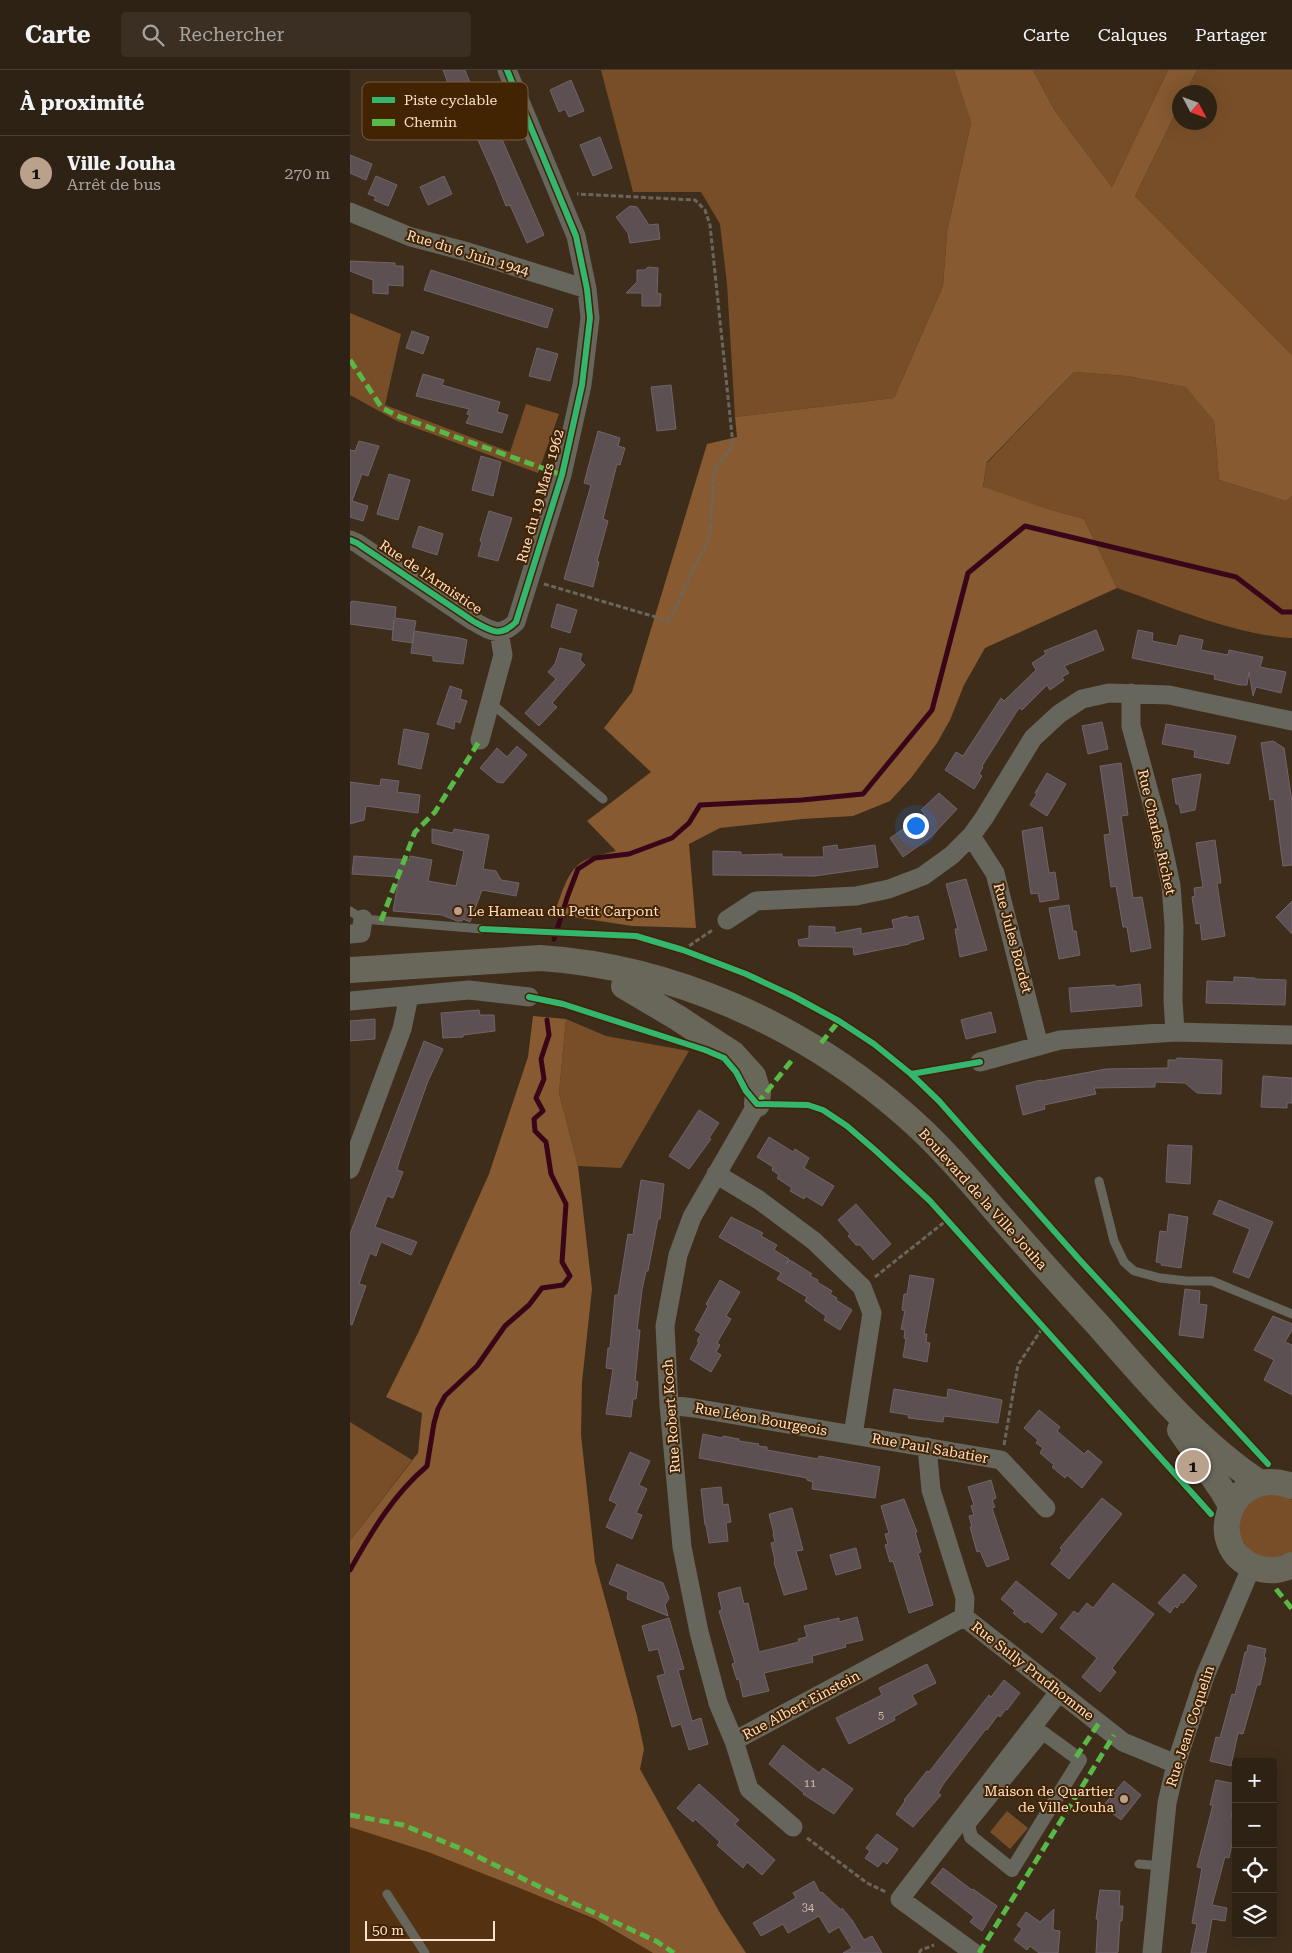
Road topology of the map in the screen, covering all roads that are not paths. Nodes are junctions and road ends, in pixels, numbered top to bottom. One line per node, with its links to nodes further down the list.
1 (507, 70): 2 (street, Rue du 19 Mars 1962)
2 (512, 82)
3 (528, 120): 5 (street, Rue du 19 Mars 1962)
4 (350, 212): 5 (street, Rue du 6 Juin 1944)
5 (587, 289): 7 (street, Rue du 19 Mars 1962)
6 (350, 540): 7 (street, Rue de l'Armistice)
7 (499, 632): 9 (street)
8 (1131, 693): 10 (street); 13 (street); 24 (street, Rue Charles Richet)
9 (490, 702): 11 (street); 12 (lane)
10 (1292, 721)
11 (480, 740)
12 (603, 800)
13 (971, 836): 15 (street); 26 (street, Rue Jules Bordet)
14 (357, 915): 16 (lane); 17 (street)
15 (727, 920)
16 (482, 929)
17 (350, 934)
18 (543, 966): 19 (main road); 20 (main road, Boulevard de la Ville Jouha); 36 (main road, Boulevard de la Ville Jouha)
19 (350, 970)
20 (624, 986): 28 (main road); 38 (main road, Boulevard de la Ville Jouha)
21 (409, 996): 22 (street); 23 (street); 29 (street)
22 (529, 997)
23 (350, 1001)
24 (1175, 1032): 25 (street); 26 (street)
25 (1292, 1035)
26 (1040, 1046): 27 (street)
27 (980, 1062)
28 (757, 1104): 30 (street, Rue Robert Koch)
29 (350, 1169)
30 (716, 1174): 33 (street, Rue Robert Koch); 34 (street)
31 (1099, 1182): 32 (lane)
32 (1292, 1314)
33 (669, 1405): 34 (street, Rue Léon Bourgeois); 44 (street, Rue Robert Koch)
34 (854, 1435): 35 (street, Rue Paul Sabatier)
35 (927, 1447): 39 (street, Rue Paul Sabatier); 42 (street, Rue Sully Prudhomme)
36 (1260, 1483): 37 (main road); 38 (main road)
37 (1292, 1486)
38 (1231, 1506): 40 (main road)
39 (1046, 1508)
40 (1250, 1565): 41 (main road); 46 (street, Rue Jean Coquelin)
41 (1292, 1565)
42 (964, 1617): 43 (street, Rue Sully Prudhomme); 44 (street, Rue Albert Einstein)
43 (1059, 1692): 46 (street, Rue Sully Prudhomme); 52 (street)
44 (734, 1741): 47 (street, Rue Albert Einstein)
45 (1080, 1760): 45 (street)
46 (1176, 1764): 49 (street, Rue Jean Coquelin)
47 (794, 1828)
48 (1139, 1864): 49 (lane)
49 (1160, 1866): 53 (street, Rue Jean Coquelin)
50 (387, 1894): 51 (lane)
51 (425, 1953)
52 (974, 1953)
53 (1152, 1953)

